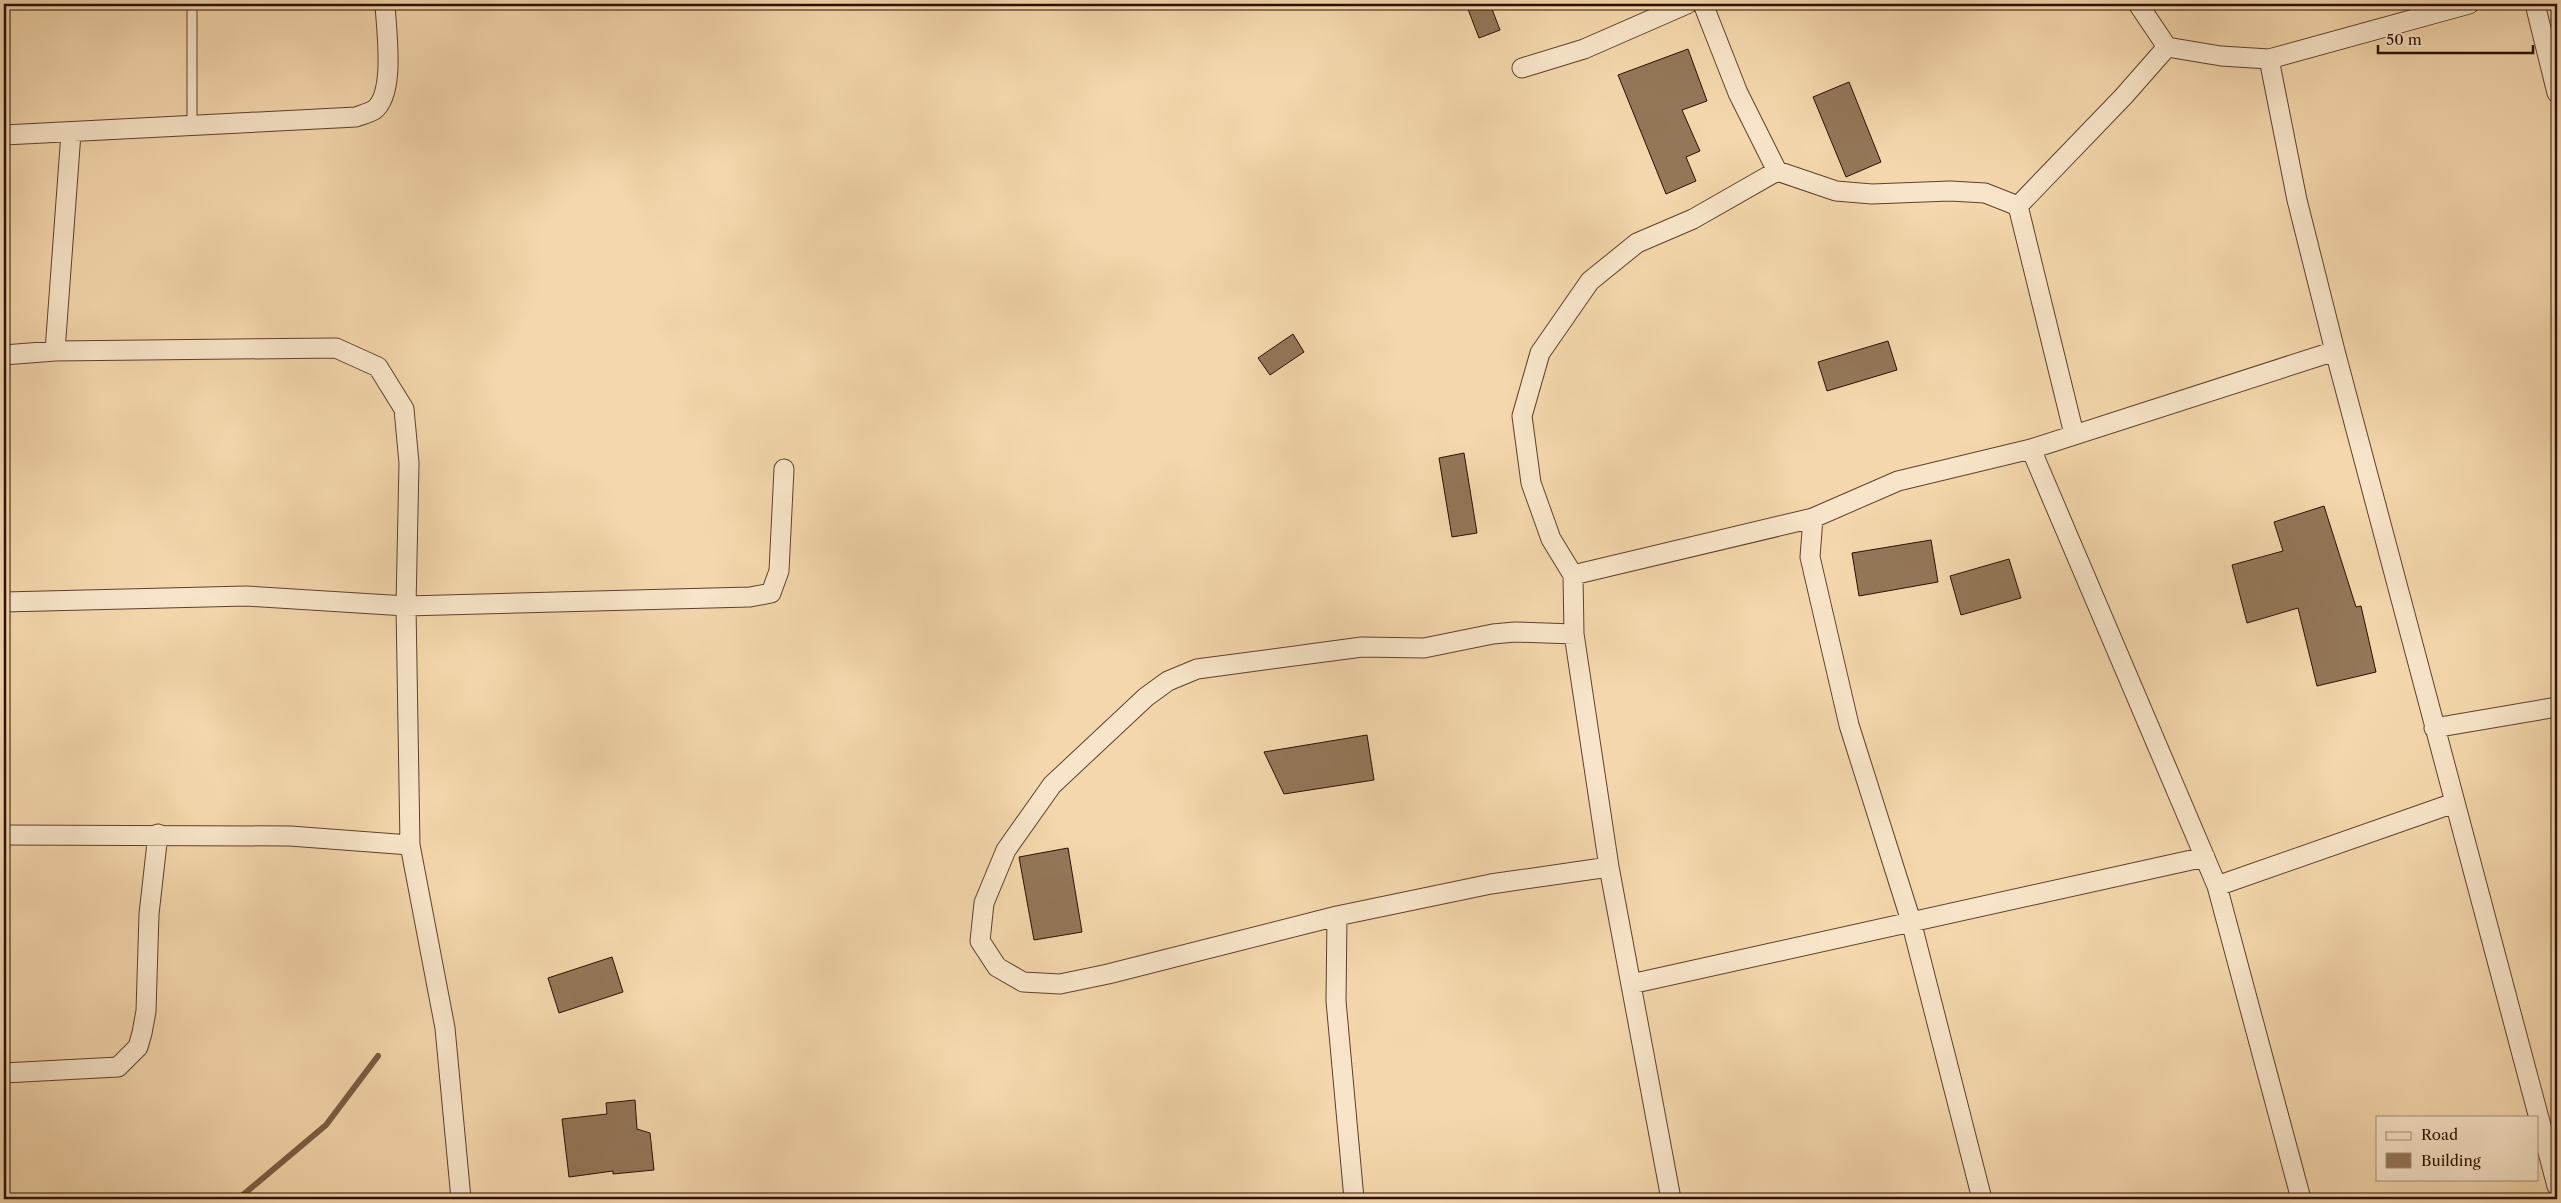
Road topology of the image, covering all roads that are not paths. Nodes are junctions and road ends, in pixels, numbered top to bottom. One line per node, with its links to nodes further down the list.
1 (192, 4): 12 (lane)
2 (385, 4): 12 (street)
3 (1687, 4): 10 (street)
4 (1703, 4): 15 (street)
5 (2138, 4): 8 (street)
6 (2469, 4): 9 (street)
7 (2535, 4): 11 (street)
8 (2166, 47): 9 (street); 16 (street)
9 (2269, 59): 18 (street)
10 (1522, 68)
11 (2557, 93)
12 (192, 125): 13 (street)
13 (70, 133): 14 (street); 17 (street)
14 (4, 135)
15 (1777, 171): 16 (street); 24 (street)
16 (2018, 206): 20 (street)
17 (55, 351): 19 (street); 26 (street)
18 (2335, 351): 20 (street); 29 (street)
19 (4, 354)
20 (2074, 434): 21 (street)
21 (2031, 449): 23 (street); 34 (street)
22 (784, 469): 26 (street)
23 (1813, 518): 24 (street); 38 (street)
24 (1573, 575): 27 (street)
25 (4, 602): 26 (street)
26 (406, 606): 33 (street)
27 (1574, 634): 35 (street); 37 (street)
28 (2557, 707): 29 (street)
29 (2434, 728): 30 (street)
30 (2454, 803): 36 (street); 41 (street)
31 (158, 834): 32 (street); 33 (street); 40 (street)
32 (4, 835)
33 (410, 845): 42 (street)
34 (2205, 857): 36 (street); 38 (street)
35 (1609, 867): 37 (street); 39 (street)
36 (2217, 886): 46 (street)
37 (1337, 916): 43 (street)
38 (1910, 921): 39 (street); 45 (street)
39 (1631, 984): 44 (street)
40 (4, 1073)
41 (2557, 1186)
42 (460, 1199)
43 (1354, 1199)
44 (1671, 1199)
45 (1982, 1199)
46 (2301, 1199)

